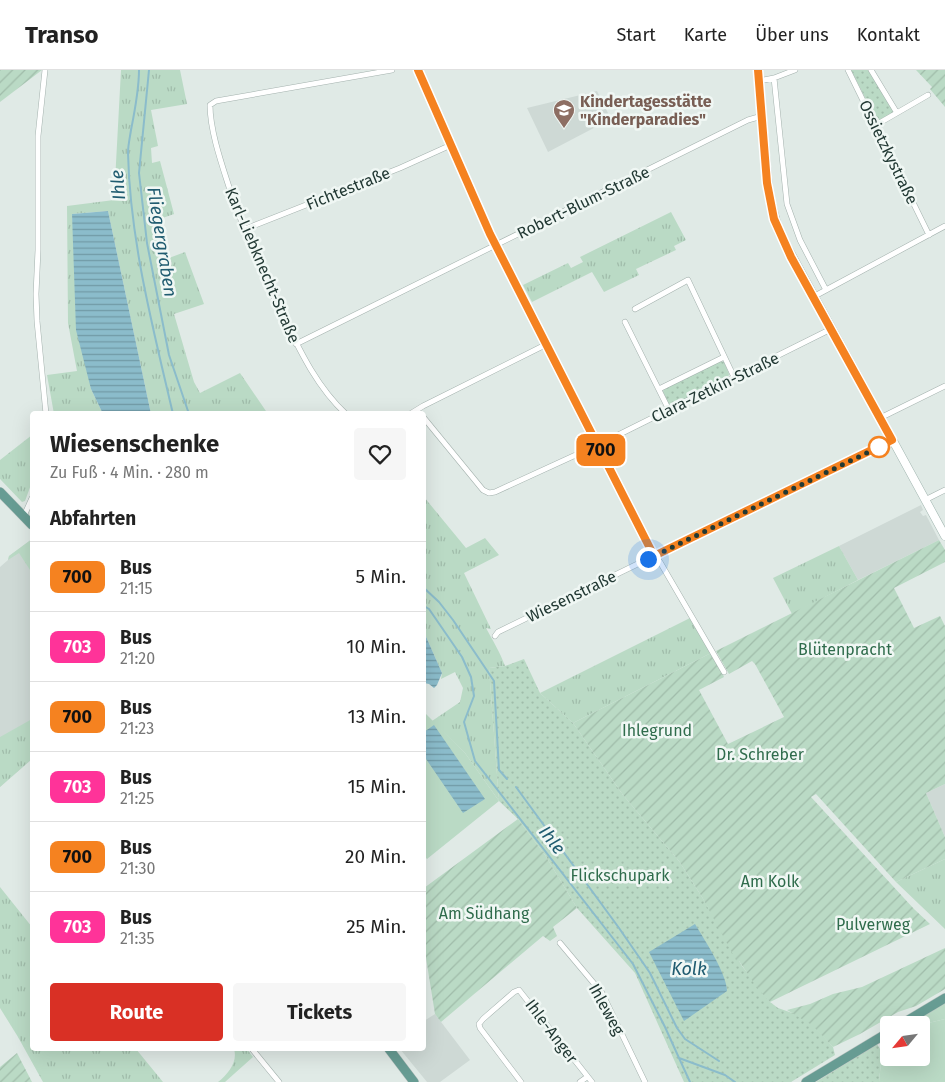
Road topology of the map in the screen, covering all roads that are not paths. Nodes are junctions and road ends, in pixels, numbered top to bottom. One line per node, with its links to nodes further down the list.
1 (45, 70): 31 (street)
2 (392, 70): 16 (street, Karl-Liebknecht-Straße)
3 (418, 70): 14 (street)
4 (758, 70): 9 (main road)
5 (795, 70): 8 (street)
6 (848, 70): 13 (street, Ossietzkystraße)
7 (871, 70): 11 (street, Ossietzkystraße)
8 (774, 78): 9 (street); 19 (street)
9 (759, 81): 12 (main road)
10 (928, 95): 11 (street)
11 (897, 113): 13 (street)
12 (762, 116): 18 (street, Robert-Blum-Straße); 20 (main road)
13 (876, 125): 17 (street, Ossietzkystraße)
14 (451, 145): 16 (street, Fichtestraße); 18 (street)
15 (945, 226): 17 (street)
16 (245, 229): 24 (street, Karl-Liebknecht-Straße)
17 (929, 235): 19 (street)
18 (496, 246): 24 (street, Robert-Blum-Straße); 25 (street)
19 (826, 290): 20 (street)
20 (813, 297): 23 (main road)
21 (635, 309): 26 (street)
22 (625, 322): 29 (street)
23 (831, 329): 27 (street, Clara-Zetkin-Straße); 34 (main road)
24 (296, 344): 32 (street, Karl-Liebknecht-Straße)
25 (546, 344): 33 (street); 37 (street)
26 (724, 357): 27 (street); 29 (street, Clara-Zetkin-Straße)
27 (734, 378): 30 (street, Clara-Zetkin-Straße)
28 (945, 386): 34 (street)
29 (659, 389): 30 (street)
30 (669, 410): 37 (street, Clara-Zetkin-Straße)
31 (46, 411)
32 (343, 411)
33 (419, 411)
34 (880, 418): 36 (main road)
35 (426, 420): 37 (street, Clara-Zetkin-Straße)
36 (892, 440): 40 (main road); 45 (street, Wiesenstraße)
37 (598, 445): 45 (street)
38 (945, 490): 40 (street)
39 (0, 492): 42 (main road)
40 (926, 500): 44 (main road)
41 (30, 502): 42 (street)
42 (24, 516): 43 (main road)
43 (30, 523)
44 (945, 536)
45 (654, 556): 46 (street, Wiesenstraße); 47 (street)
46 (494, 636)
47 (724, 672)
48 (560, 943): 60 (street, Ihleweg)
49 (945, 998): 50 (main road)
50 (915, 1016)
51 (880, 1037): 61 (main road)
52 (254, 1051): 55 (street)
53 (391, 1051): 56 (main road)
54 (588, 1077): 57 (street, Ihle-Anger); 58 (street, Ihle-Anger); 59 (street, Ihle-Anger)
55 (279, 1082)
56 (414, 1082)
57 (521, 1082)
58 (580, 1082)
59 (592, 1082)
60 (644, 1082)
61 (806, 1082)

